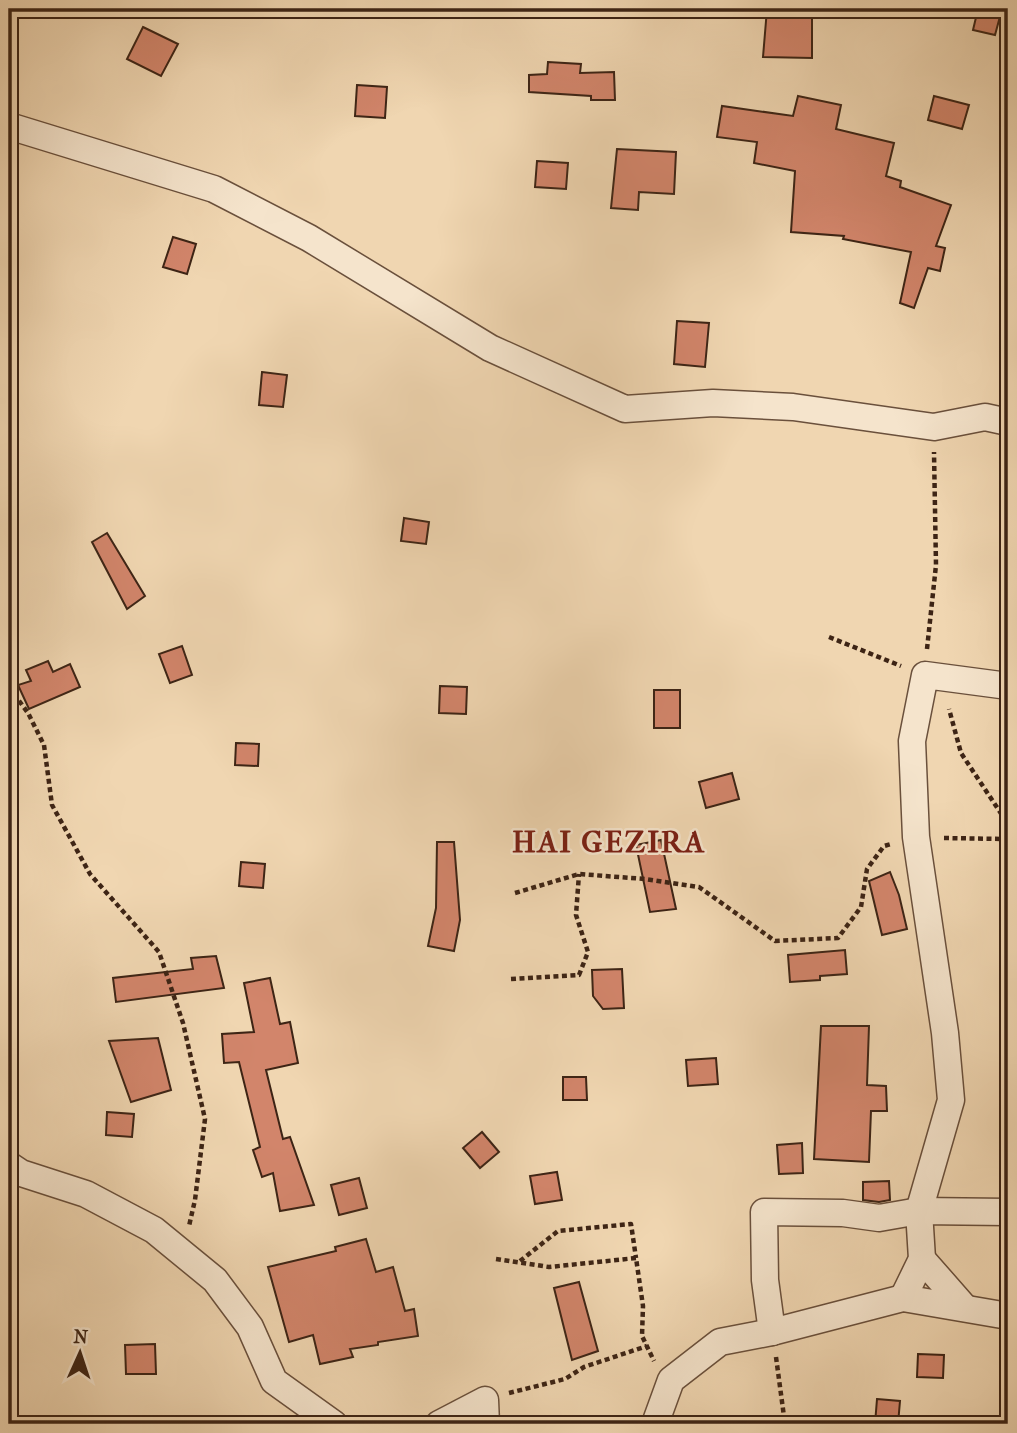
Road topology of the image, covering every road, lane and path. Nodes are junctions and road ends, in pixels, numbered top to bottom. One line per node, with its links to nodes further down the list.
1 (9, 126): 3 (street)
2 (1008, 422): 3 (street)
3 (934, 427): 5 (path)
4 (829, 638): 5 (path)
5 (925, 675): 6 (street); 10 (street)
6 (1008, 686)
7 (9, 687): 17 (path)
8 (949, 709): 9 (path)
9 (1006, 820): 10 (path)
10 (916, 837): 11 (path); 15 (street)
11 (579, 874): 12 (path); 13 (path)
12 (514, 893)
13 (510, 979)
14 (9, 1165): 17 (street)
15 (919, 1212): 16 (street); 20 (street); 25 (street)
16 (1008, 1212)
17 (183, 1254): 31 (street)
18 (636, 1258): 21 (path); 21 (path); 26 (path)
19 (496, 1259): 21 (path)
20 (922, 1259): 22 (street); 23 (street)
21 (519, 1262)
22 (903, 1298): 23 (street); 25 (street)
23 (965, 1308): 24 (street)
24 (1008, 1315)
25 (772, 1332): 27 (street); 34 (path)
26 (647, 1346): 27 (path); 28 (path)
27 (671, 1380): 33 (street)
28 (486, 1412): 32 (street)
29 (127, 1424): 30 (path)
30 (262, 1424)
31 (334, 1424)
32 (439, 1424)
33 (655, 1424)
34 (785, 1424)

